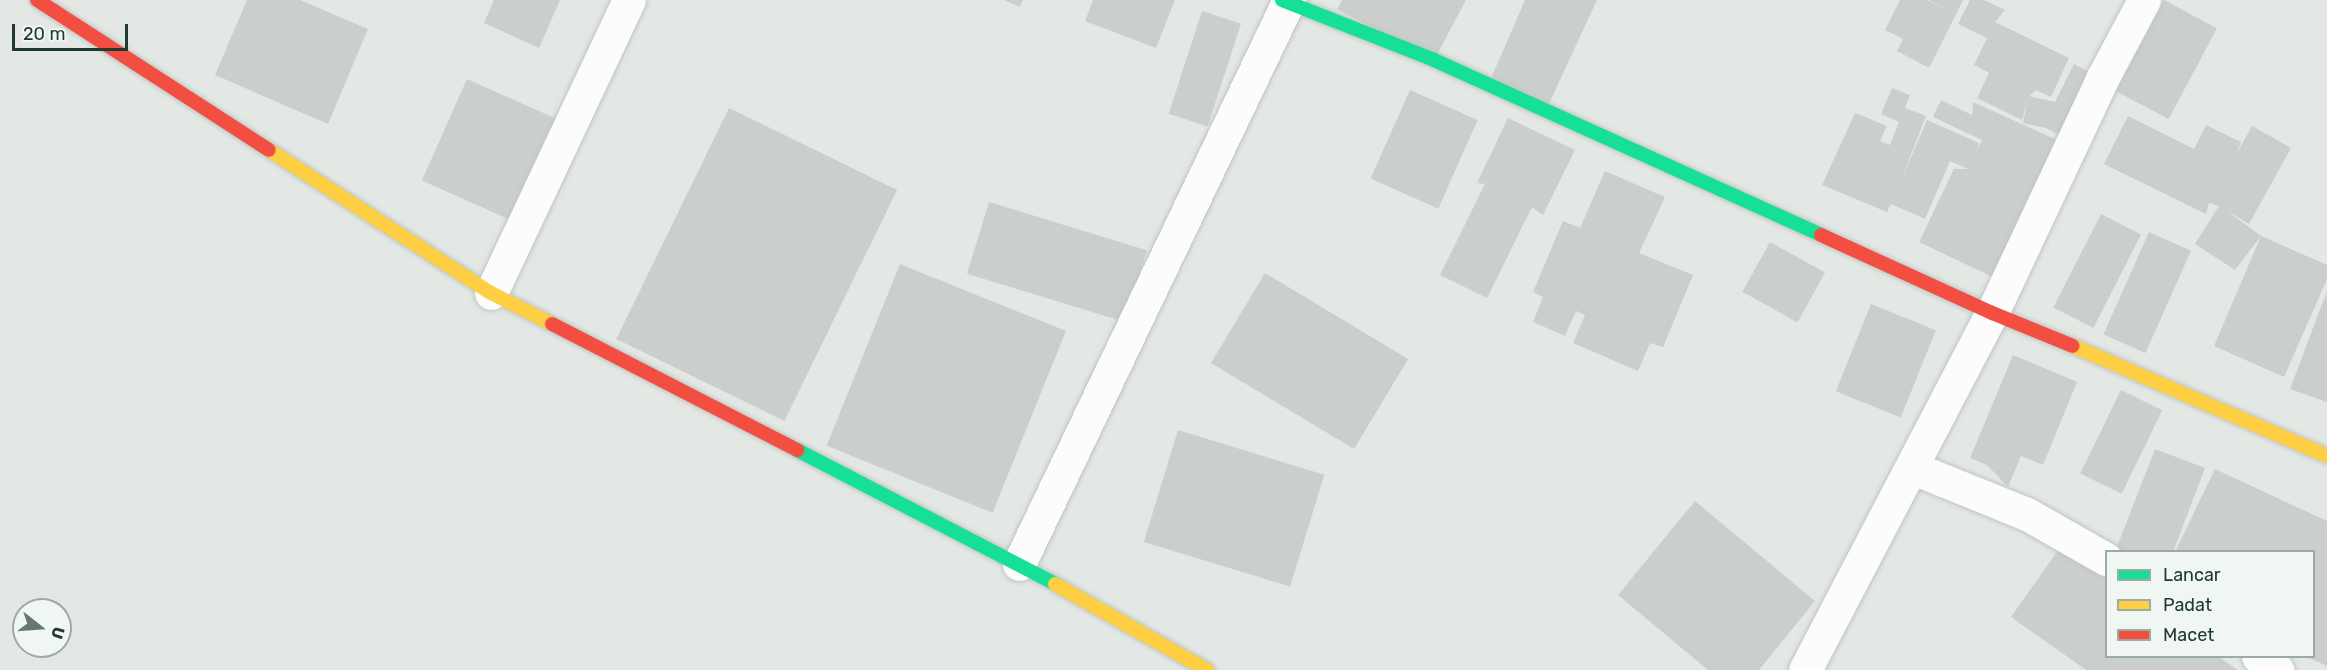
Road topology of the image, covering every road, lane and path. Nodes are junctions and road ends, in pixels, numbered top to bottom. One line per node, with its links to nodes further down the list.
1 (37, 0): 5 (street)
2 (628, 0): 5 (street)
3 (2144, 0): 6 (street)
4 (1286, 1): 6 (street); 10 (street)
5 (491, 293): 10 (street)
6 (1992, 313): 7 (street); 8 (street)
7 (2327, 456)
8 (1913, 468): 9 (street); 13 (street)
9 (2105, 558)
10 (1019, 564): 12 (street)
11 (2259, 658): 14 (street)
12 (1207, 670)
13 (1805, 670)
14 (2277, 670)

